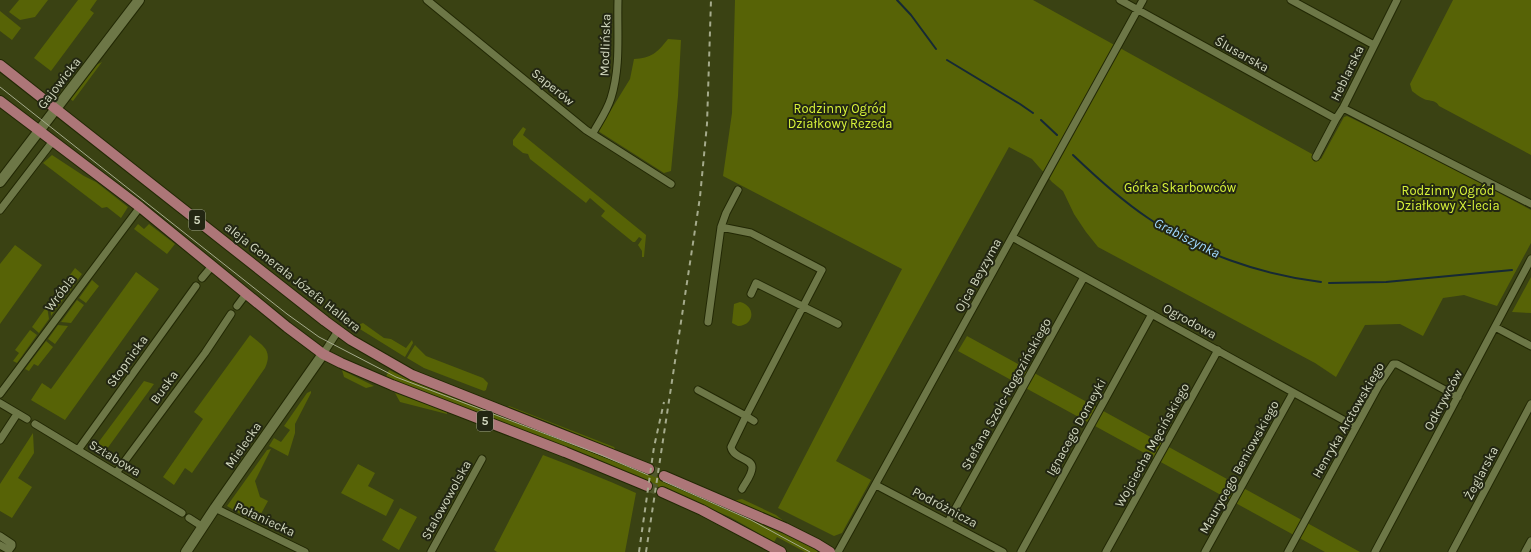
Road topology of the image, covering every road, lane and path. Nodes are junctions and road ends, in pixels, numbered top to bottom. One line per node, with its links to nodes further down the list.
1 (139, 0): 13 (street, Gajowicka)
2 (427, 0): 16 (street, Saperów)
3 (618, 0): 16 (street, Modlińska)
4 (1120, 0): 8 (street, Ślusarska)
5 (1143, 0): 8 (street, Ojca Beyzyma)
6 (1291, 0): 9 (street)
7 (1397, 0): 9 (street, Heblarska)
8 (1138, 10): 14 (street, Ślusarska); 26 (street, Ojca Beyzyma)
9 (1374, 45): 12 (street, Heblarska)
10 (0, 64): 13 (main road, aleja Generała Józefa Hallera / 5)
11 (0, 102): 15 (main road, 5)
12 (1343, 108): 14 (street, Heblarska); 22 (street)
13 (56, 109): 15 (street, Gajowicka); 41 (main road, aleja Generała Józefa Hallera / 5)
14 (1336, 119): 18 (street, Heblarska)
15 (39, 131): 17 (main road, 5); 19 (street, Gajowicka)
16 (593, 134): 20 (street, Saperów)
17 (53, 141): 23 (main road, 5); 24 (street)
18 (1316, 157)
19 (0, 182)
20 (671, 184)
21 (738, 190): 25 (street)
22 (1531, 204)
23 (140, 207): 28 (main road, 5); 47 (street, Wróbla)
24 (0, 210)
25 (721, 227): 35 (street); 38 (street)
26 (1012, 238): 29 (street, Ogrodowa); 63 (street, Ojca Beyzyma)
27 (1531, 259): 40 (street, Odkrywców)
28 (212, 266): 30 (street); 32 (main road, 5)
29 (1084, 277): 37 (street, Ogrodowa); 70 (street, Stefana Szolc-Rogozińskiego)
30 (202, 278)
31 (196, 286): 58 (street, Stopnicka)
32 (246, 294): 34 (street); 44 (main road, 5)
33 (751, 294): 35 (street)
34 (237, 306)
35 (802, 307): 39 (street); 52 (street)
36 (231, 314): 61 (street, Buska)
37 (1152, 314): 43 (street, Ogrodowa); 82 (street, Ignacego Domeyki)
38 (708, 322)
39 (838, 324)
40 (1495, 326): 42 (street); 48 (street, Odkrywców)
41 (338, 331): 44 (street); 60 (main road, aleja Generała Józefa Hallera / 5)
42 (1531, 346)
43 (1218, 350): 46 (street, Ogrodowa); 83 (street, Wojciecha Męcińskiego)
44 (324, 354): 64 (main road, 5); 67 (street, Mielecka)
45 (698, 390): 52 (street)
46 (1293, 393): 56 (street, Ogrodowa); 84 (street, Maurycego Beniowskiego)
47 (0, 394)
48 (1458, 397): 56 (street, Henryka Arctowskiego); 86 (street, Odkrywców)
49 (0, 403): 51 (street)
50 (1531, 404): 87 (street, Żeglarska)
51 (17, 414): 53 (street); 57 (street)
52 (746, 416): 54 (street); 65 (street)
53 (27, 420)
54 (754, 420)
55 (35, 424): 58 (street, Sztabowa)
56 (1356, 427): 85 (street, Henryka Arctowskiego)
57 (0, 440)
58 (78, 450): 61 (street, Sztabowa)
59 (482, 459): 77 (street, Stalowowolska)
60 (649, 469)
61 (116, 473): 68 (street, Sztabowa)
62 (664, 476): 79 (main road)
63 (876, 485): 70 (street, Podróżnicza); 80 (street, Ojca Beyzyma)
64 (646, 486)
65 (742, 489)
66 (662, 492): 78 (main road)
67 (215, 508): 71 (street, Mielecka); 76 (street, Połaniecka)
68 (182, 513)
69 (189, 518): 71 (street)
70 (948, 522): 81 (street, Podróżnicza)
71 (203, 527): 75 (street, Mielecka)
72 (0, 536): 74 (street)
73 (1531, 541): 88 (street)
74 (0, 545)
75 (186, 552)
76 (303, 552)
77 (430, 552)
78 (781, 552)
79 (830, 552)
80 (838, 552)
81 (1003, 552)
82 (1021, 552)
83 (1106, 552)
84 (1205, 552)
85 (1288, 552)
86 (1375, 552)
87 (1452, 552)
88 (1525, 552)

